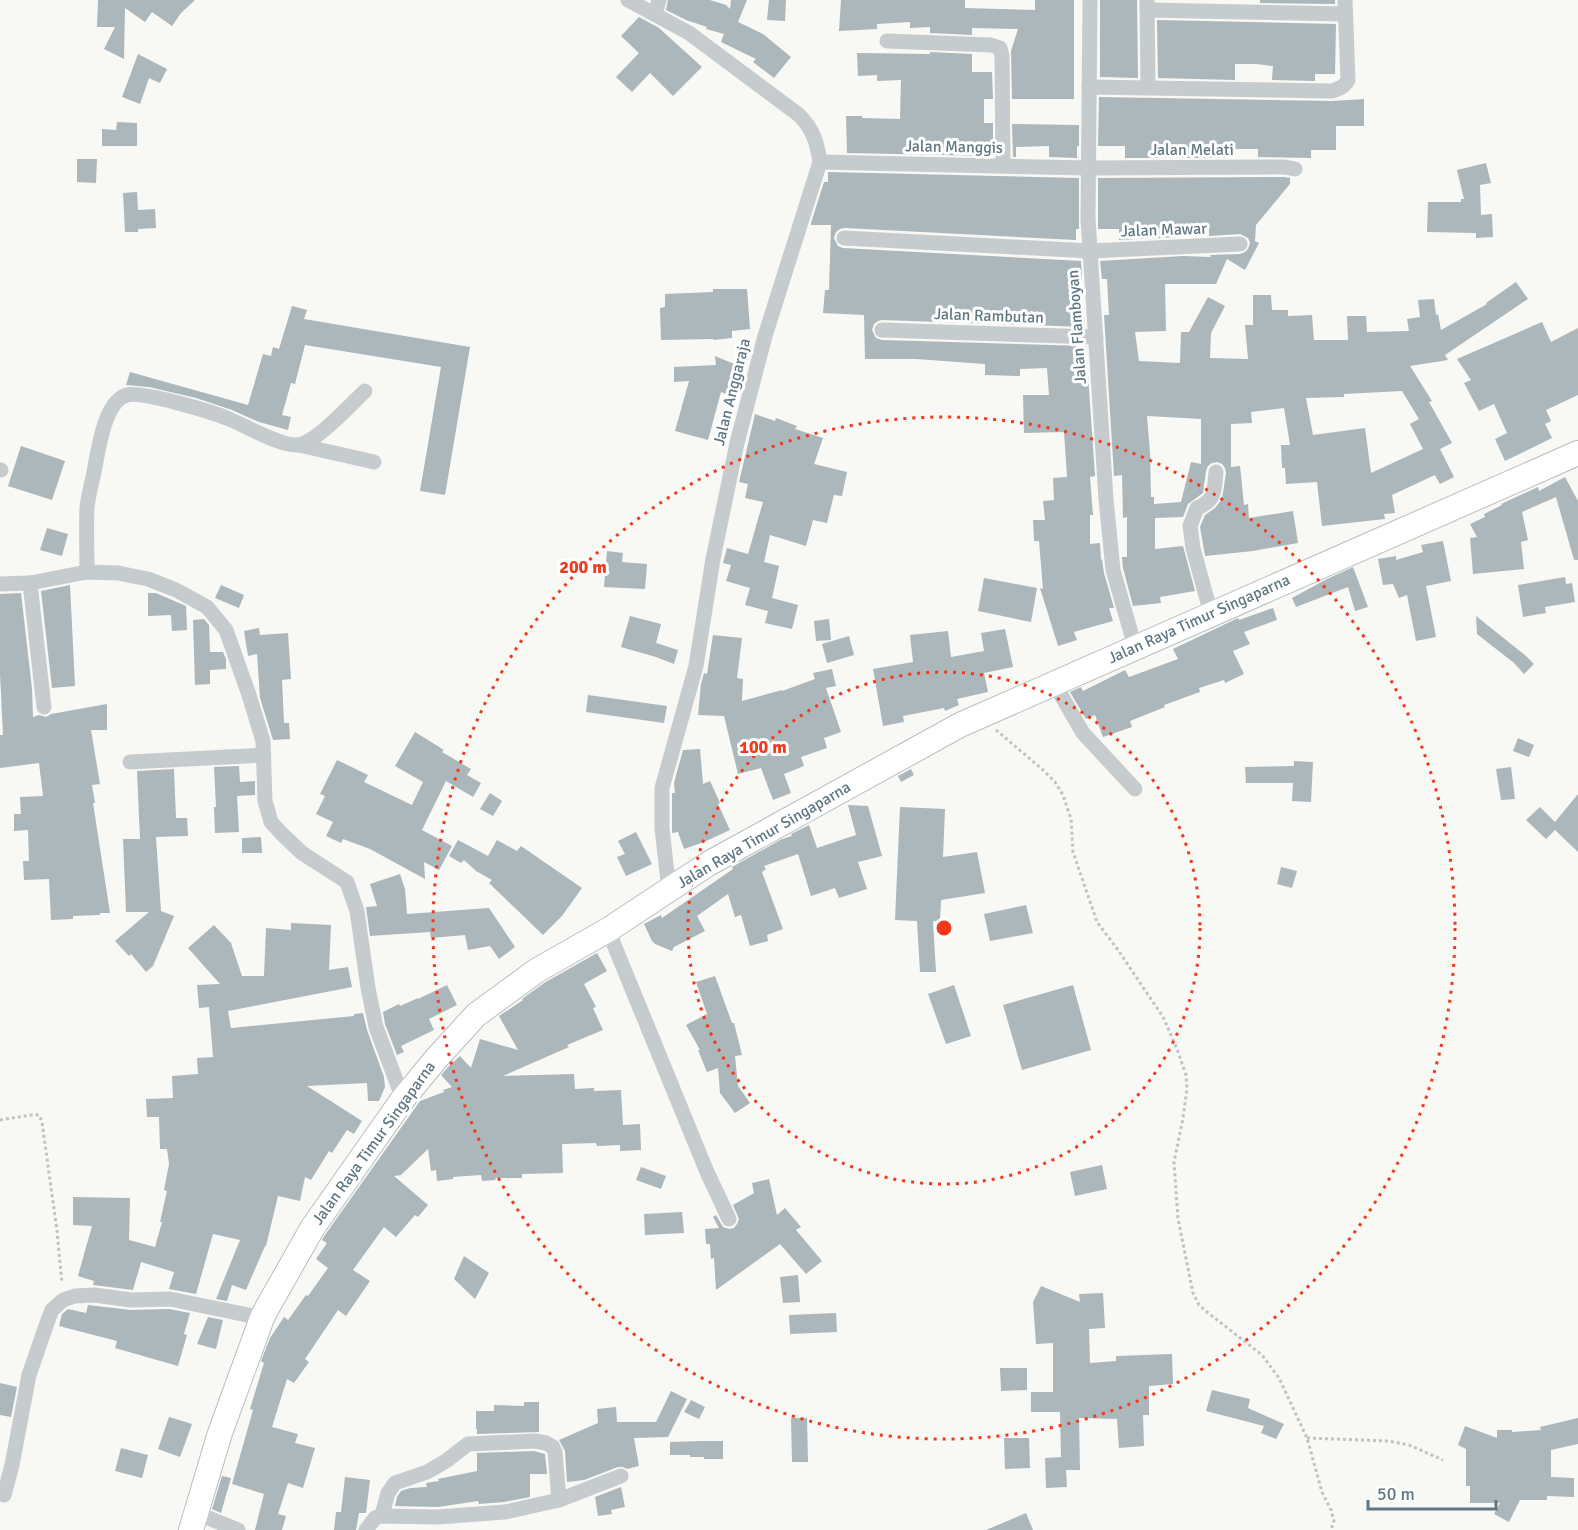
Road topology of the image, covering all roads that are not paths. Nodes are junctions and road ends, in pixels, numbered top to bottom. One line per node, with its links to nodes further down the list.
1 (628, 0): 4 (street, Jalan Anggaraja)
2 (1090, 0): 7 (street, Jalan Flamboyan)
3 (1147, 5): 5 (street); 8 (street)
4 (657, 7): 9 (street, Jalan Anggaraja)
5 (1345, 7): 8 (street)
6 (887, 41): 10 (street)
7 (1089, 87): 8 (street); 11 (street, Jalan Flamboyan)
8 (1148, 87)
9 (819, 162): 10 (street, Jalan Manggis); 33 (street, Jalan Anggaraja)
10 (1003, 166): 11 (street, Jalan Manggis)
11 (1088, 168): 12 (street, Jalan Melati); 15 (street, Jalan Flamboyan)
12 (1294, 169)
13 (844, 238): 15 (street, Jalan Mawar)
14 (1240, 244): 15 (street, Jalan Mawar)
15 (1089, 251): 17 (street, Jalan Flamboyan)
16 (882, 330): 17 (street, Jalan Rambutan)
17 (1096, 337): 27 (street, Jalan Flamboyan)
18 (365, 391): 19 (street)
19 (299, 445): 21 (street); 23 (street)
20 (1578, 453): 26 (main road, Jalan Raya Timur Singaparna)
21 (374, 462)
22 (1216, 472): 26 (street)
23 (87, 572): 24 (street); 30 (street)
24 (30, 583): 25 (street); 29 (street)
25 (0, 584)
26 (1211, 614): 27 (main road, Jalan Raya Timur Singaparna)
27 (1135, 647): 28 (main road, Jalan Raya Timur Singaparna)
28 (1054, 683): 32 (street); 33 (main road, Jalan Raya Timur Singaparna)
29 (44, 706)
30 (264, 755): 31 (street); 35 (street)
31 (130, 762)
32 (1135, 789)
33 (669, 891): 34 (main road, Jalan Raya Timur Singaparna)
34 (608, 930): 35 (main road, Jalan Raya Timur Singaparna); 36 (street)
35 (403, 1099): 37 (main road, Jalan Raya Timur Singaparna)
36 (729, 1219)
37 (262, 1318): 39 (street); 42 (main road, Jalan Raya Timur Singaparna)
38 (621, 1476): 40 (street)
39 (4, 1495)
40 (559, 1500): 41 (street); 41 (street)
41 (382, 1515): 44 (street)
42 (194, 1521): 43 (street)
43 (238, 1530)
44 (366, 1530)

